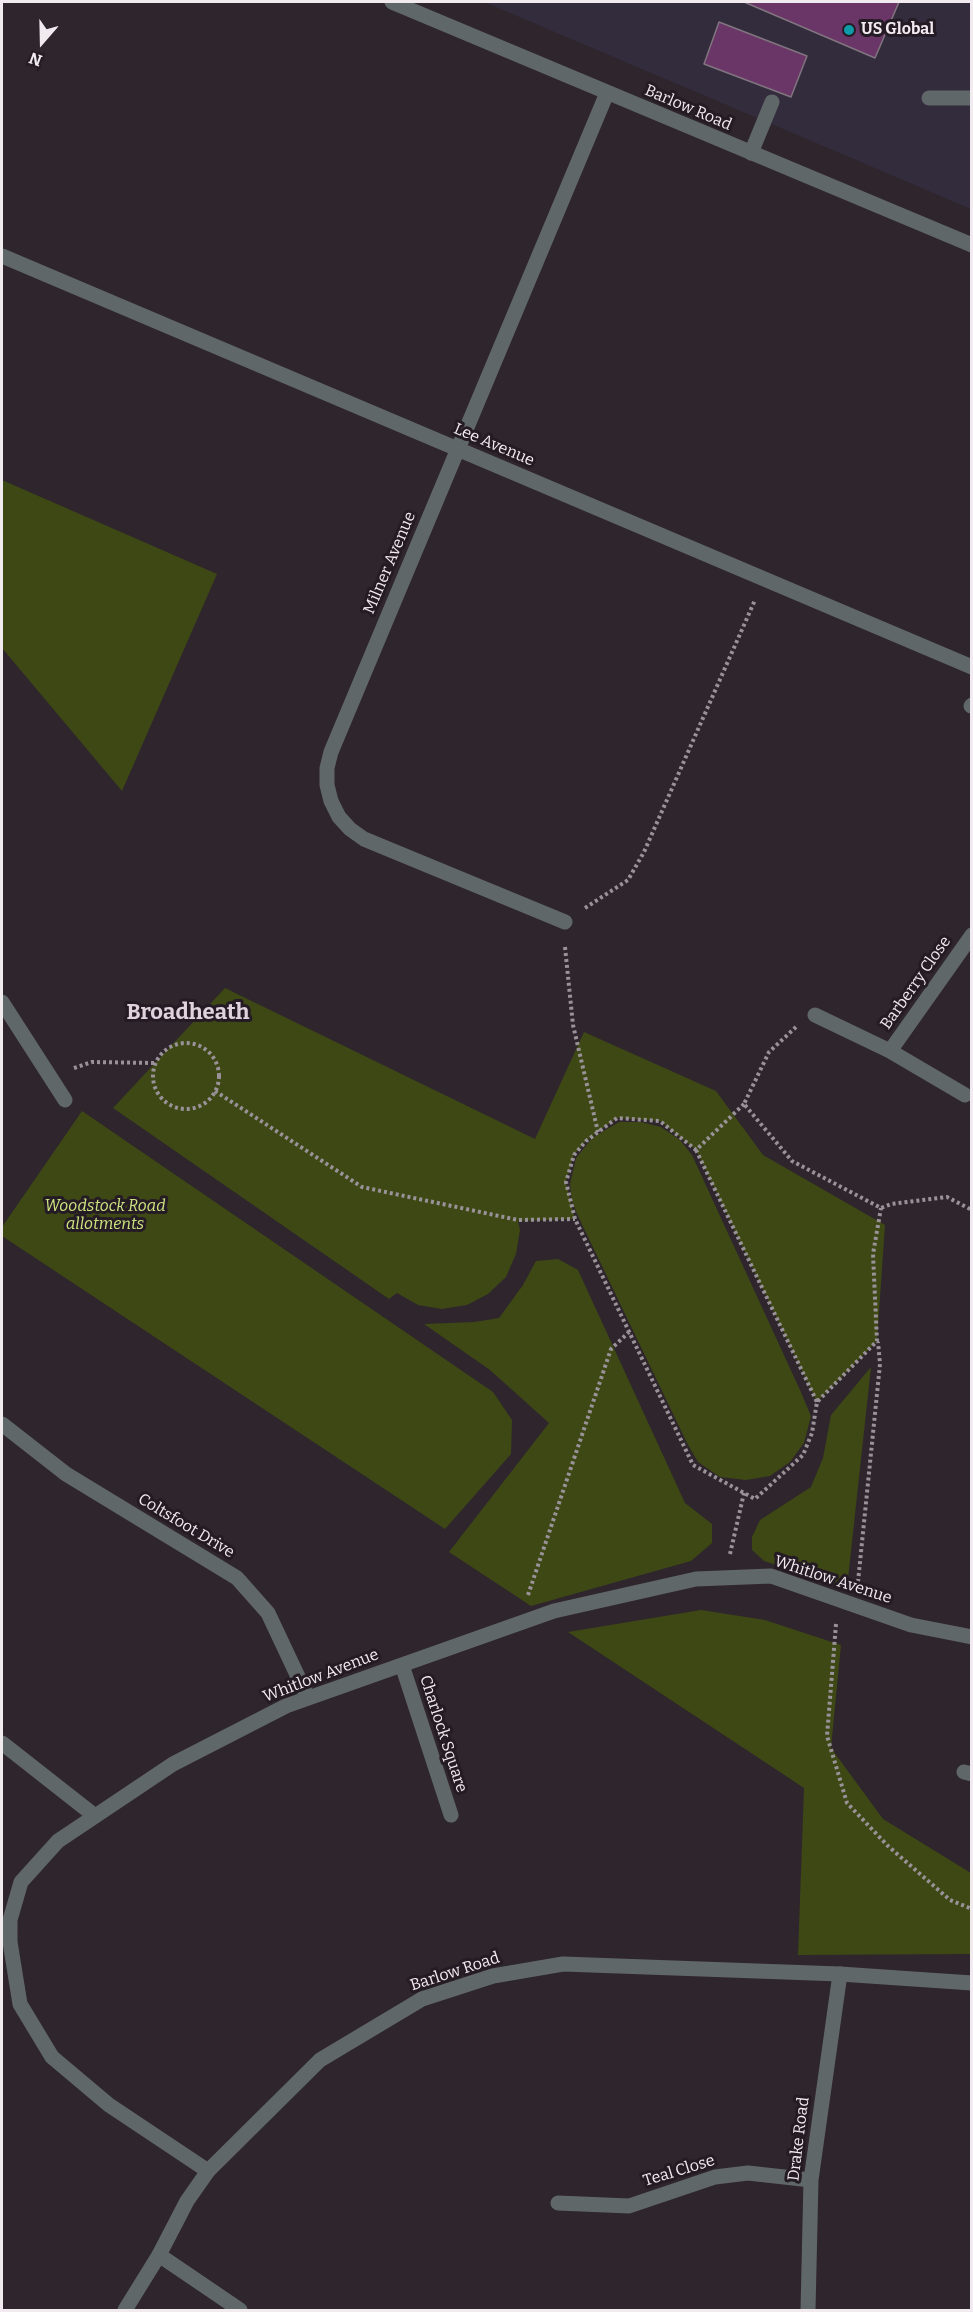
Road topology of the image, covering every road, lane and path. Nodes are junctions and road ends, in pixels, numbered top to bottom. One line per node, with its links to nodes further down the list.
1 (392, 2): 2 (street, Barlow Road)
2 (607, 93): 6 (street, Barlow Road); 9 (street, Milner Avenue)
3 (929, 98): 4 (street)
4 (972, 98)
5 (772, 102): 6 (street)
6 (751, 153): 7 (street, Barlow Road)
7 (972, 245)
8 (2, 256): 9 (street, Lee Avenue)
9 (458, 449): 10 (street, Lee Avenue); 12 (street, Milner Avenue)
10 (765, 578): 11 (street, Lee Avenue); 12 (path)
11 (972, 667)
12 (565, 922): 23 (path)
13 (972, 935): 16 (street, Barberry Close)
14 (2, 1002): 18 (street)
15 (815, 1015): 16 (street, Barberry Close); 22 (path)
16 (890, 1051): 20 (street, Barberry Close)
17 (156, 1063): 18 (path); 19 (path); 19 (path)
18 (50, 1076): 21 (street)
19 (215, 1091): 27 (path)
20 (965, 1095)
21 (64, 1100)
22 (744, 1104): 24 (path); 25 (path)
23 (598, 1132): 24 (path); 27 (path)
24 (696, 1150): 30 (path)
25 (881, 1208): 26 (path); 29 (path)
26 (972, 1210)
27 (575, 1219): 28 (path)
28 (629, 1332): 32 (path); 36 (path)
29 (878, 1341): 30 (path); 35 (path)
30 (817, 1402): 32 (path)
31 (2, 1424): 39 (street, Coltsfoot Drive)
32 (744, 1493): 33 (path)
33 (725, 1578): 34 (street, Whitlow Avenue); 36 (street, Whitlow Avenue)
34 (838, 1599): 35 (street, Whitlow Avenue); 43 (path)
35 (855, 1605): 37 (street, Whitlow Avenue)
36 (518, 1624): 38 (street, Whitlow Avenue)
37 (972, 1638)
38 (402, 1665): 39 (street, Whitlow Avenue); 41 (street, Charlock Square)
39 (308, 1698): 42 (street, Whitlow Avenue)
40 (2, 1743): 42 (street)
41 (451, 1815)
42 (95, 1816): 44 (street, Whitlow Avenue)
43 (972, 1909)
44 (6, 1920): 47 (street, Whitlow Avenue)
45 (840, 1974): 46 (street, Barlow Road); 47 (street, Barlow Road); 48 (street, Drake Road)
46 (972, 1983)
47 (208, 2171): 50 (street, Barlow Road)
48 (811, 2180): 49 (street, Teal Close); 53 (street, Drake Road)
49 (558, 2203)
50 (159, 2254): 51 (street, Barlow Road); 52 (street)
51 (125, 2310)
52 (240, 2310)
53 (808, 2310)

